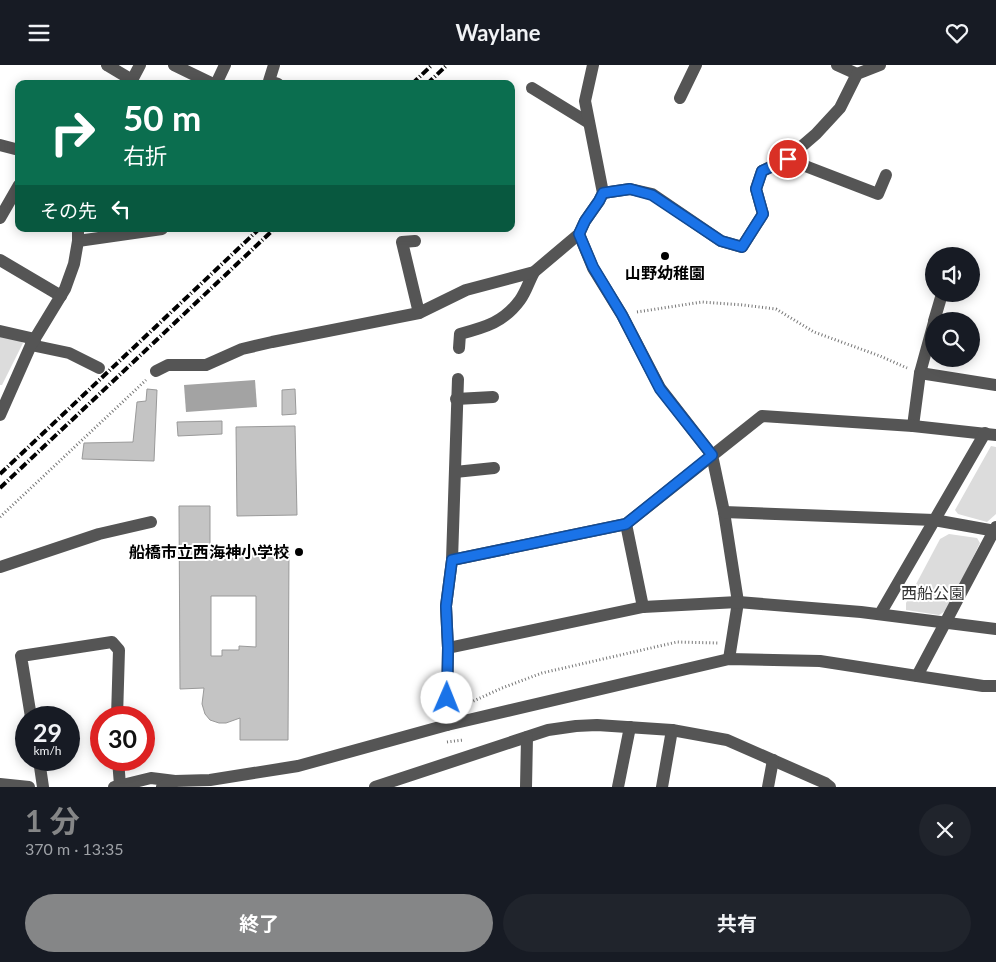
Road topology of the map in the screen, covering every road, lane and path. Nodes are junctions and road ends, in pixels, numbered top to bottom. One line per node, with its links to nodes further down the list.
1 (107, 65): 11 (street)
2 (140, 65): 12 (street)
3 (174, 65): 13 (street)
4 (225, 65): 14 (street)
5 (274, 65): 15 (street)
6 (594, 65): 18 (street)
7 (696, 65): 17 (street)
8 (836, 65): 10 (street)
9 (880, 65): 10 (street)
10 (857, 74): 21 (street)
11 (128, 80)
12 (132, 80)
13 (206, 80)
14 (216, 80)
15 (269, 80)
16 (532, 88): 18 (street)
17 (680, 99)
18 (589, 123): 24 (street)
19 (0, 145): 20 (street)
20 (15, 149)
21 (788, 159): 22 (street); 24 (street)
22 (886, 175)
23 (15, 192): 25 (street)
24 (603, 193): 27 (street)
25 (0, 217)
26 (120, 232): 28 (street)
27 (579, 234): 31 (street); 34 (street)
28 (78, 235): 32 (street)
29 (415, 241): 33 (street)
30 (0, 261): 32 (street)
31 (534, 272): 33 (street); 37 (street)
32 (61, 296): 36 (street)
33 (419, 313): 40 (street)
34 (622, 315): 41 (path); 49 (street)
35 (0, 331): 36 (street)
36 (33, 342): 39 (street); 46 (street)
37 (459, 348)
38 (925, 355): 41 (street)
39 (99, 368)
40 (156, 371): 53 (path)
41 (920, 373): 43 (street); 47 (street)
42 (458, 379): 45 (street)
43 (996, 385)
44 (493, 397): 45 (street)
45 (456, 399): 51 (street)
46 (0, 415)
47 (913, 425): 48 (street); 49 (street)
48 (990, 434): 54 (street)
49 (712, 455): 52 (street); 56 (street)
50 (494, 468): 51 (street)
51 (455, 472): 58 (street)
52 (724, 513): 54 (street); 60 (street)
53 (0, 517)
54 (934, 520): 57 (street); 62 (street)
55 (151, 522): 59 (street)
56 (626, 524): 58 (street); 61 (street)
57 (995, 530): 63 (street)
58 (452, 560): 66 (street)
59 (0, 567)
60 (738, 602): 61 (street); 62 (street); 65 (street)
61 (643, 607): 66 (street)
62 (880, 614): 63 (street)
63 (946, 623): 64 (street); 68 (street)
64 (996, 629)
65 (731, 644): 67 (street); 72 (path)
66 (448, 648): 72 (street)
67 (729, 659): 68 (street); 72 (street)
68 (916, 677): 69 (street)
69 (996, 686)
70 (29, 706): 71 (street)
71 (117, 706)
72 (447, 720): 81 (street)
73 (630, 727): 74 (street); 75 (street); 89 (street)
74 (672, 730): 78 (street); 90 (street)
75 (527, 737): 87 (street); 88 (street)
76 (469, 740): 77 (path)
77 (441, 743)
78 (773, 760): 91 (street); 92 (street)
79 (41, 771): 85 (street)
80 (118, 771): 83 (street)
81 (175, 781): 83 (street); 86 (street)
82 (0, 784): 84 (street)
83 (117, 786)
84 (29, 787)
85 (44, 787)
86 (162, 787)
87 (374, 787)
88 (526, 787)
89 (618, 787)
90 (662, 787)
91 (768, 787)
92 (830, 787)

